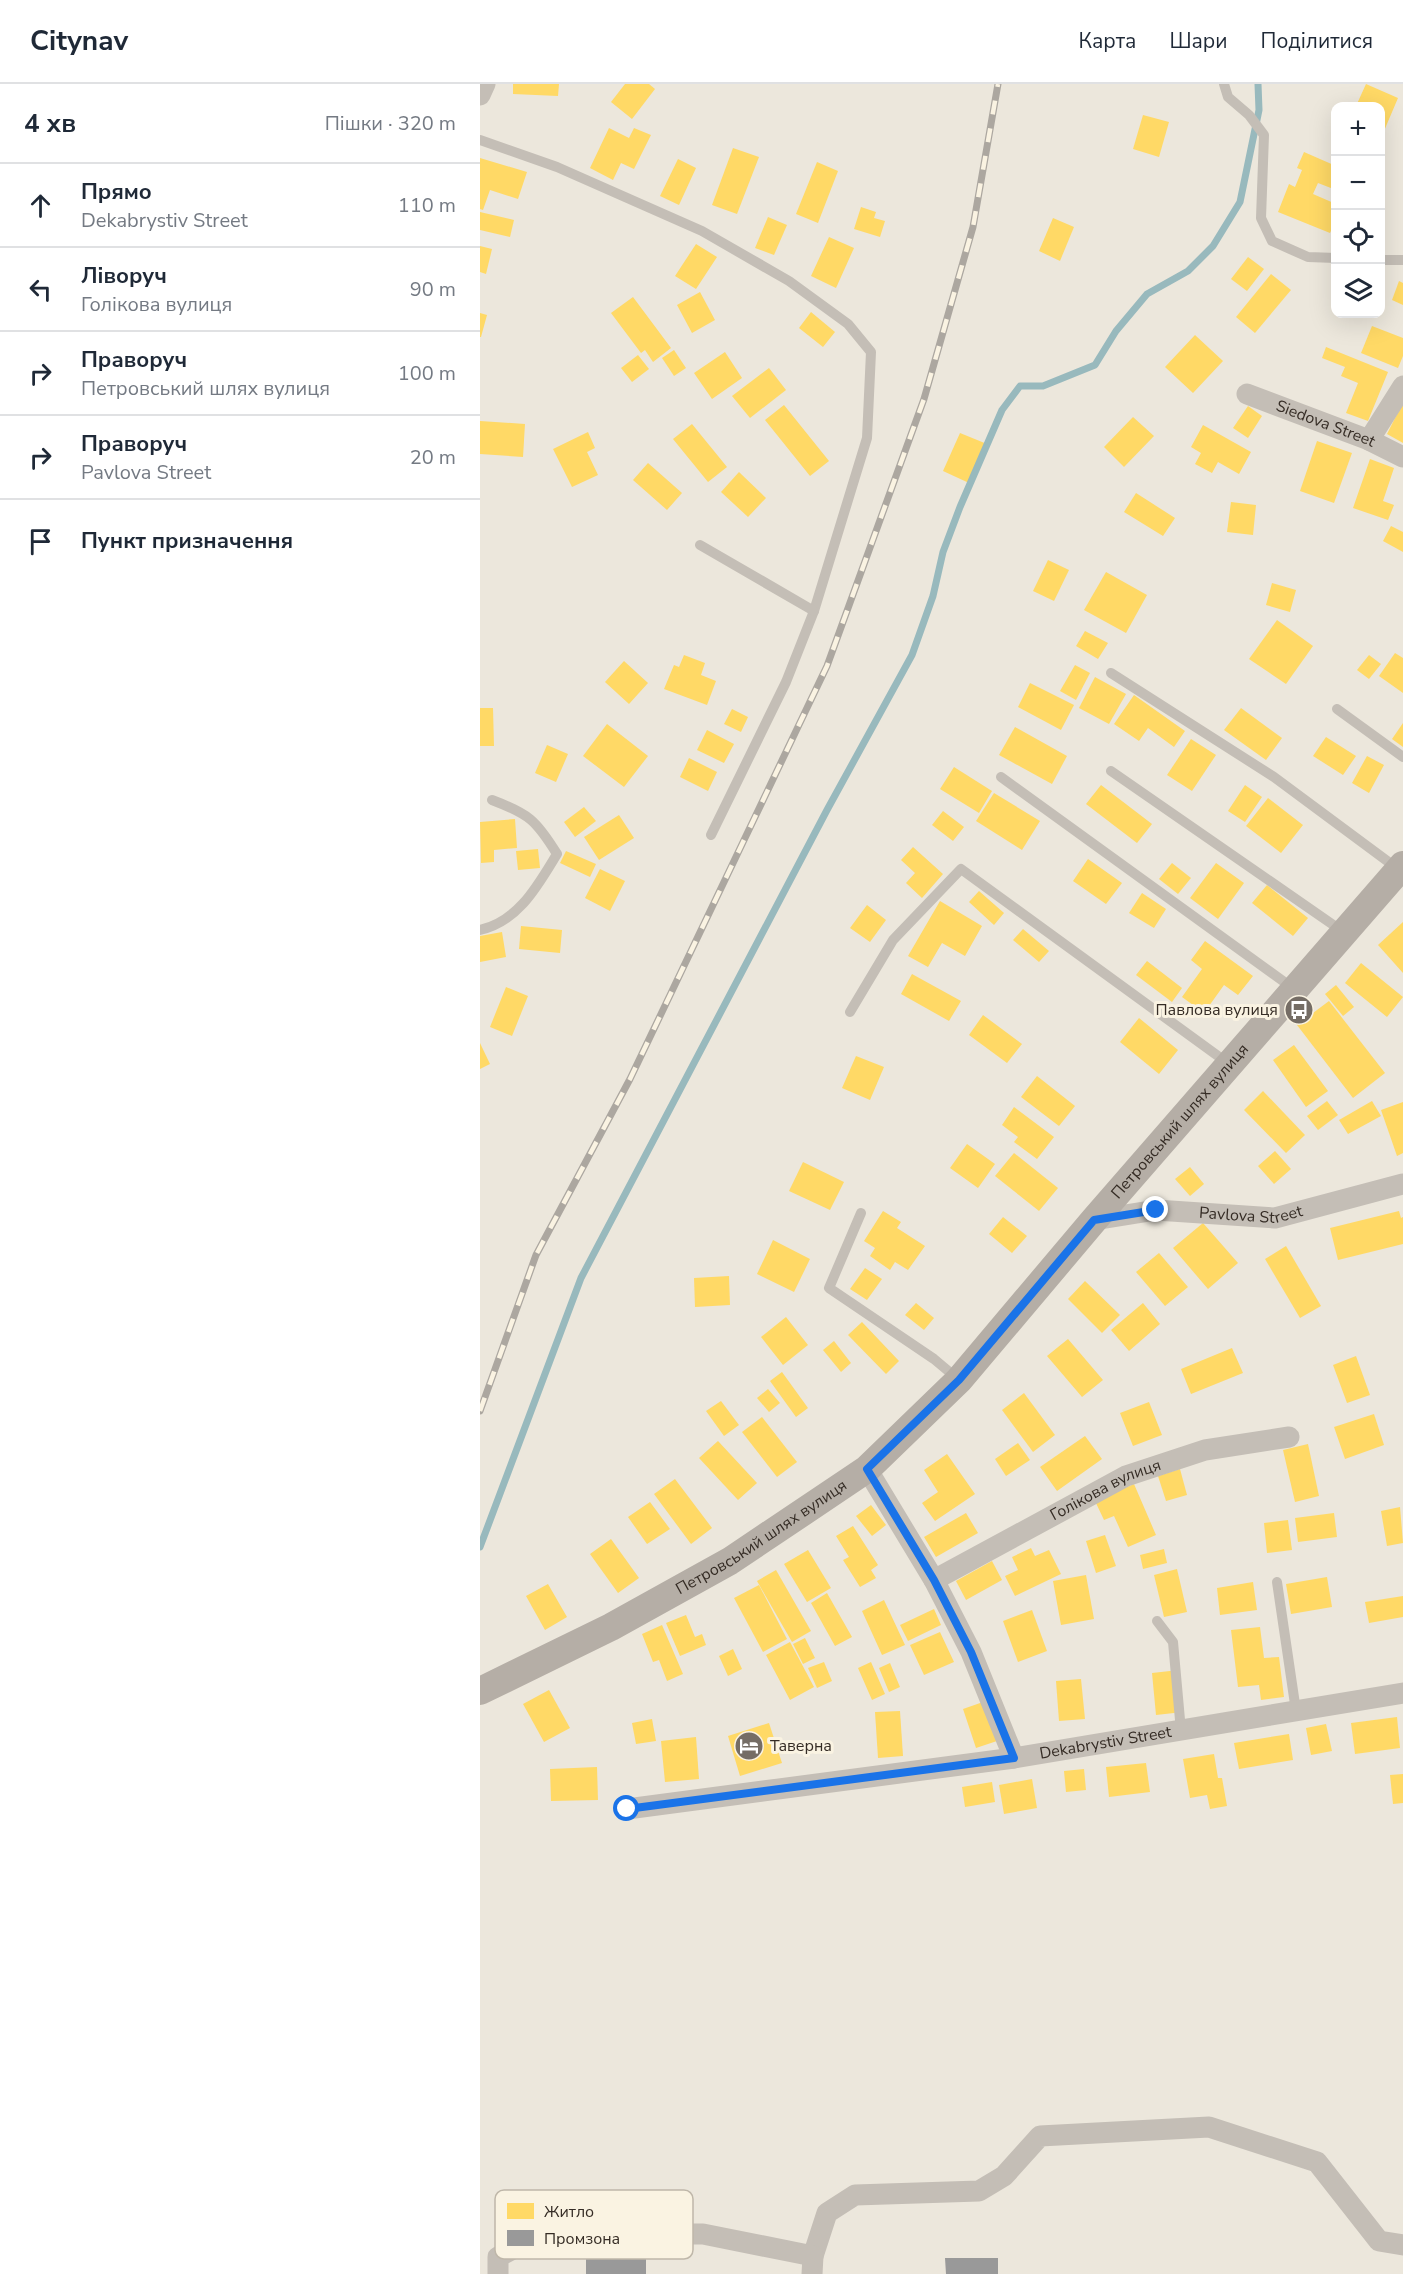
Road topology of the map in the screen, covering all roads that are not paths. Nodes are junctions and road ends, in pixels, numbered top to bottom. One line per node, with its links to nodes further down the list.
1 (485, 84): 3 (street)
2 (1224, 84): 5 (lane)
3 (480, 95)
4 (480, 140): 13 (lane)
5 (1331, 258)
6 (1385, 260): 7 (lane)
7 (1403, 260)
8 (1403, 386): 10 (street)
9 (1247, 394): 10 (street, Siedova Street)
10 (1369, 440): 11 (street, Siedova Street)
11 (1403, 457)
12 (700, 545): 13 (lane)
13 (814, 611): 20 (lane)
14 (1111, 673): 21 (lane)
15 (1337, 709): 16 (lane)
16 (1403, 757)
17 (1112, 771): 23 (lane)
18 (1001, 777): 24 (lane)
19 (492, 800): 22 (lane)
20 (711, 835)
21 (1401, 867): 23 (street, Петровський шлях вулиця)
22 (480, 930)
23 (1345, 933): 24 (street, Петровський шлях вулиця)
24 (1294, 989): 26 (street, Петровський шлях вулиця)
25 (850, 1012): 26 (lane)
26 (1229, 1064): 29 (street, Петровський шлях вулиця)
27 (1403, 1184): 29 (street, Pavlova Street)
28 (861, 1213): 30 (lane)
29 (1094, 1220): 30 (street, Петровський шлях вулиця)
30 (959, 1380): 32 (street, Петровський шлях вулиця)
31 (1289, 1437): 33 (street, Голікова вулиця)
32 (867, 1469): 33 (street); 36 (street, Петровський шлях вулиця)
33 (934, 1580): 40 (street)
34 (1277, 1582): 38 (lane)
35 (1157, 1621): 39 (lane)
36 (480, 1691)
37 (1403, 1693): 38 (street, Dekabrystiv Street)
38 (1296, 1711): 39 (street, Dekabrystiv Street)
39 (1181, 1731): 40 (street, Dekabrystiv Street)
40 (1014, 1758): 41 (street, Dekabrystiv Street)
41 (627, 1809)
42 (693, 2234): 44 (street)
43 (1403, 2245): 44 (street)
44 (812, 2265)

